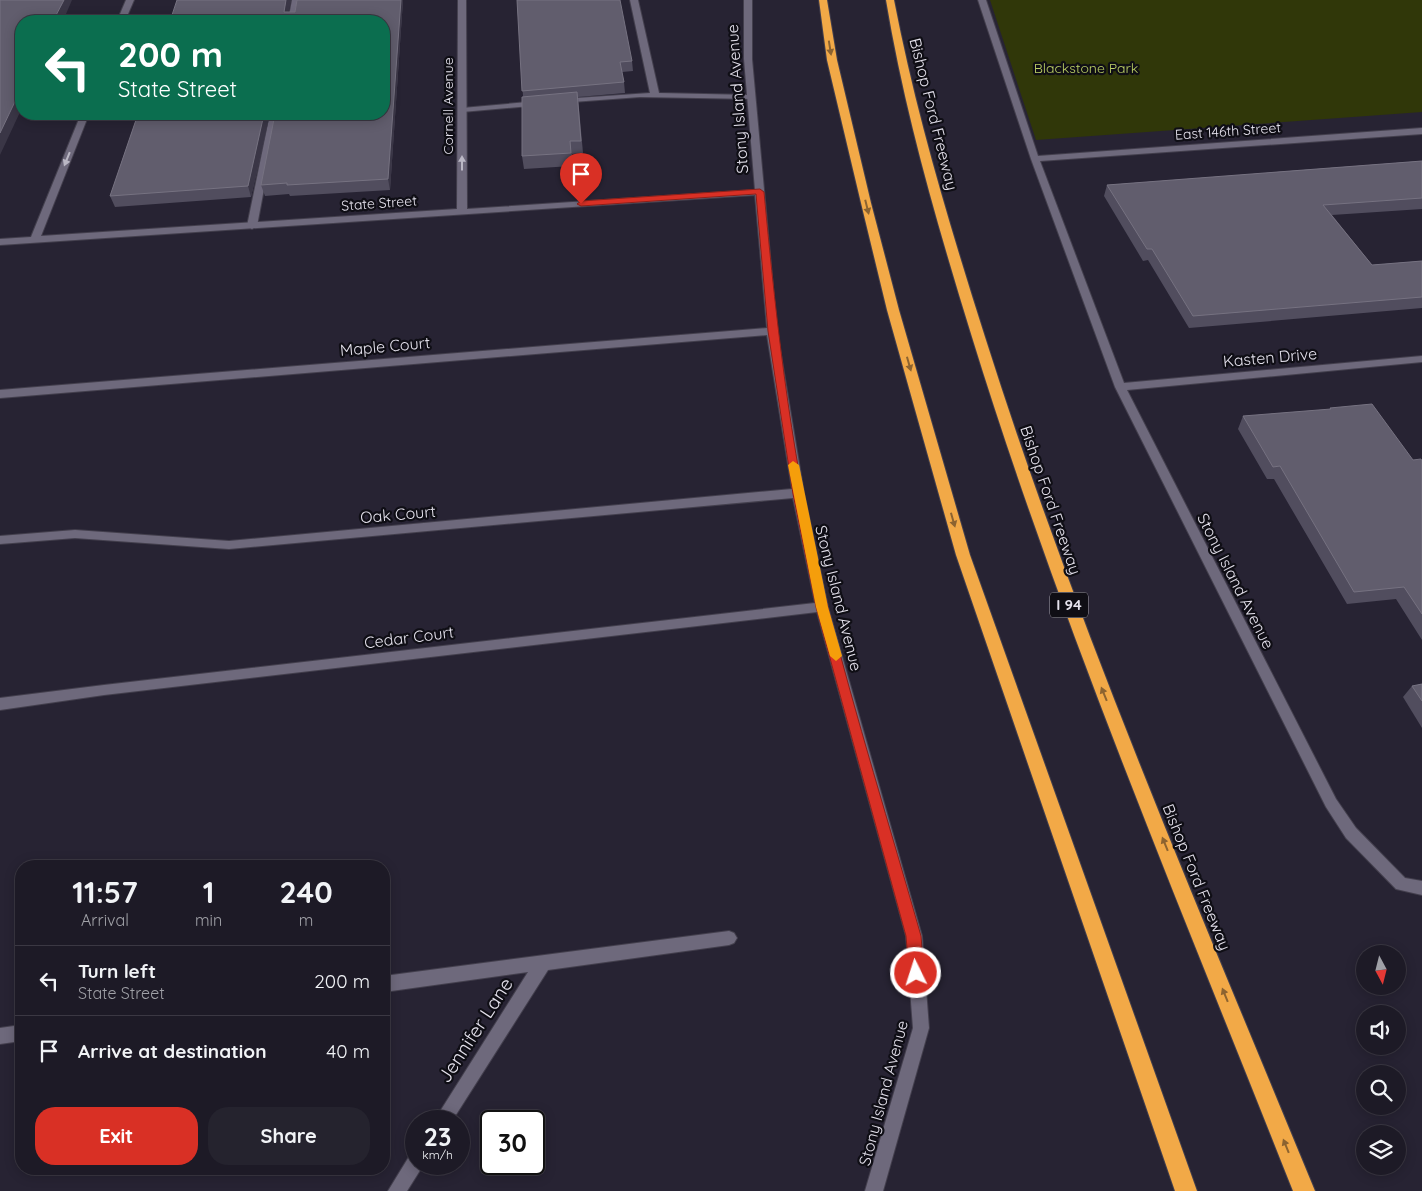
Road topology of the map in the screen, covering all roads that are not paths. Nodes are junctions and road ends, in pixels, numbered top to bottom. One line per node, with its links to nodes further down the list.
1 (130, 0): 9 (street)
2 (296, 0): 10 (street)
3 (462, 0): 13 (street, Cornell Avenue)
4 (634, 0): 11 (street)
5 (748, 0): 12 (street, Stony Island Avenue)
6 (823, 0): 42 (highway, one-way to 42)
7 (890, 0): 43 (highway, Bishop Ford Freeway / I 94, one-way to 7)
8 (982, 0): 17 (street, Stony Island Avenue)
9 (124, 15)
10 (293, 15)
11 (655, 94): 12 (street); 13 (street)
12 (751, 97): 18 (street, Stony Island Avenue)
13 (462, 110): 19 (street, Cornell Avenue, one-way to 13)
14 (83, 120): 21 (street, one-way to 21)
15 (273, 120): 20 (street)
16 (1422, 131): 17 (street, East 146th Street)
17 (1035, 159): 26 (street, Stony Island Avenue)
18 (760, 192): 19 (street, State Street); 23 (street, Stony Island Avenue)
19 (462, 212): 20 (street, State Street)
20 (252, 226): 21 (street, State Street)
21 (34, 240): 22 (street, State Street)
22 (0, 242)
23 (772, 331): 27 (street, Maple Court); 28 (street, Stony Island Avenue)
24 (1418, 360): 25 (street); 26 (street, Kasten Drive)
25 (1422, 369)
26 (1120, 387): 32 (street, Stony Island Avenue)
27 (0, 394)
28 (798, 494): 29 (street, Oak Court); 30 (street, Stony Island Avenue)
29 (0, 540)
30 (822, 607): 31 (street, Cedar Court); 41 (street, Stony Island Avenue)
31 (0, 704)
32 (1422, 888)
33 (729, 938): 34 (street, Jennifer Lane)
34 (544, 962): 35 (street, Jennifer Lane); 38 (street, Jennifer Lane)
35 (390, 983)
36 (15, 1034): 37 (street)
37 (0, 1036)
38 (449, 1110)
39 (407, 1175): 40 (street)
40 (397, 1191)
41 (874, 1191)
42 (1186, 1191)
43 (1304, 1191)

